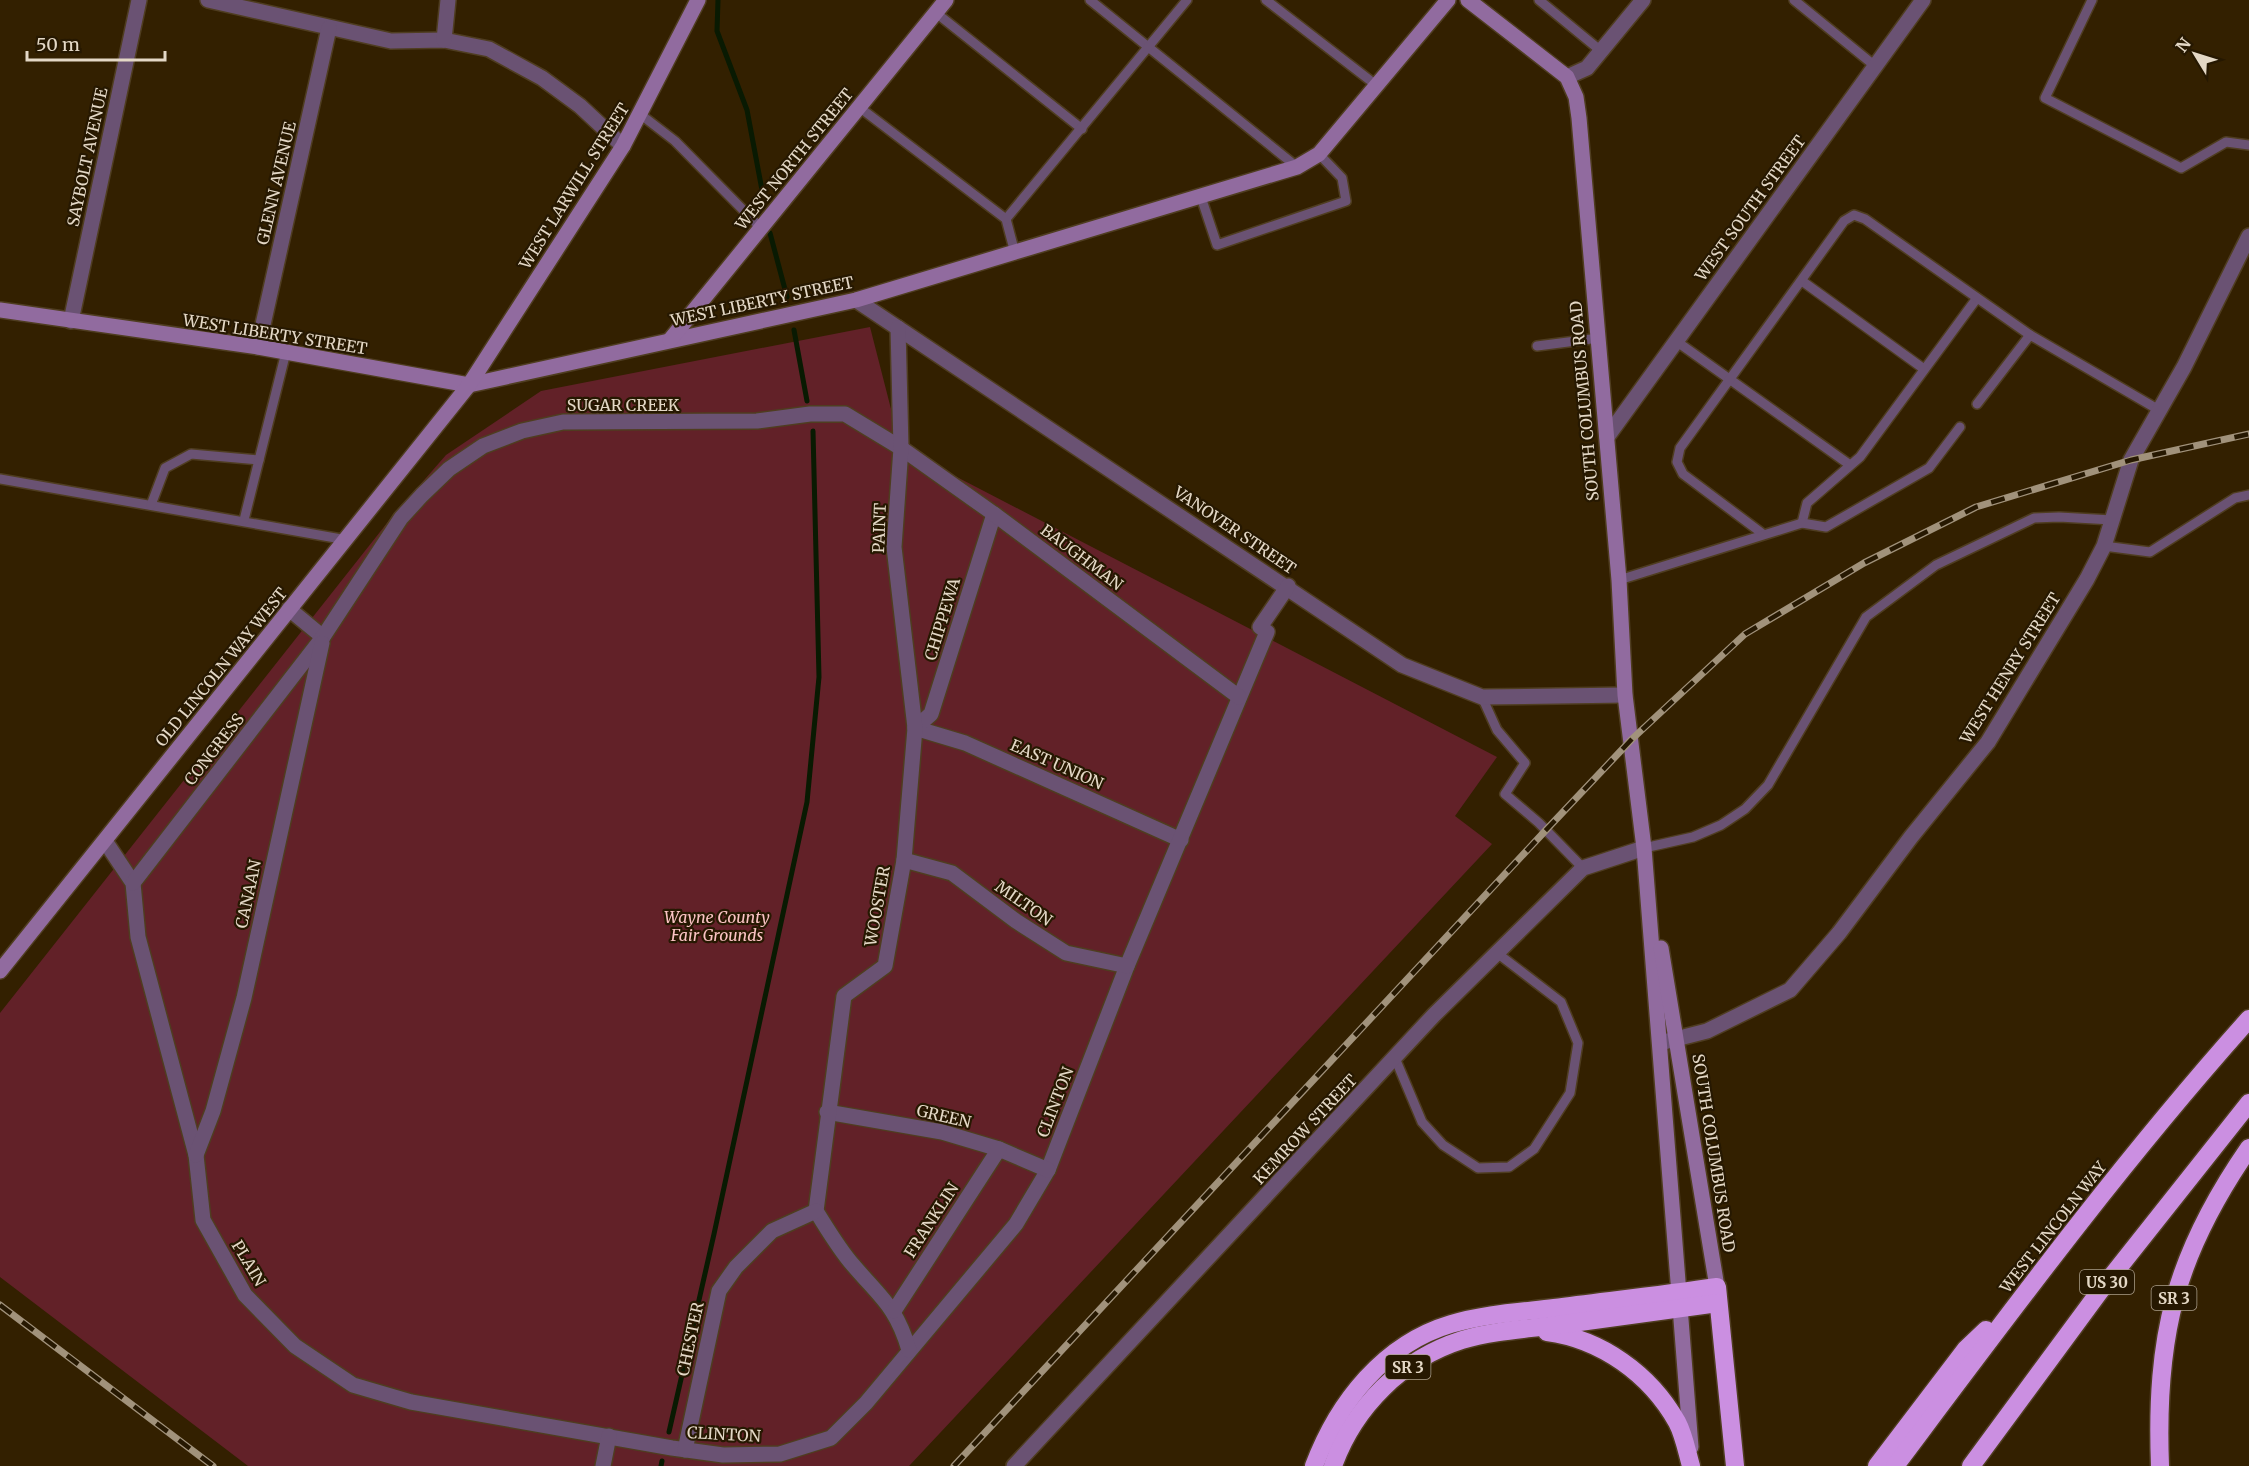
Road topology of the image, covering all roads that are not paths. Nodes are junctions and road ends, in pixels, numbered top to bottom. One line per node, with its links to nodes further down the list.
1 (139, 0): 41 (street, SAYBOLT AVENUE)
2 (208, 0): 17 (street)
3 (448, 0): 18 (street)
4 (698, 0): 25 (main road, WEST LARWILL STREET)
5 (946, 0): 16 (main road, WEST NORTH STREET)
6 (1090, 0): 19 (lane)
7 (1187, 0): 19 (lane)
8 (1266, 0): 23 (lane)
9 (1448, 0): 23 (main road, WEST LIBERTY STREET)
10 (1468, 0): 22 (main road)
11 (1539, 0): 20 (lane)
12 (1643, 0): 20 (street)
13 (1794, 0): 21 (lane)
14 (1923, 0): 21 (street, WEST SOUTH STREET)
15 (2092, 0): 27 (lane)
16 (935, 12): 24 (main road, WEST NORTH STREET); 26 (lane)
17 (329, 28): 18 (street); 48 (street, GLENN AVENUE)
18 (444, 39): 28 (street)
19 (1150, 47): 26 (lane); 30 (lane)
20 (1601, 51): 22 (street)
21 (1875, 66): 46 (street, WEST SOUTH STREET)
22 (1567, 77): 44 (main road, SOUTH COLUMBUS ROAD)
23 (1376, 85): 29 (main road, WEST LIBERTY STREET)
24 (859, 107): 32 (lane); 33 (main road, WEST NORTH STREET)
25 (640, 114): 28 (main road, WEST LARWILL STREET); 33 (lane)
26 (1082, 129): 32 (lane)
27 (2249, 145)
28 (623, 146): 52 (main road, WEST LARWILL STREET)
29 (1318, 154): 30 (main road, WEST LIBERTY STREET); 31 (lane)
30 (1297, 167): 31 (main road, WEST LIBERTY STREET)
31 (1201, 198): 35 (main road, WEST LIBERTY STREET)
32 (1006, 219): 35 (lane)
33 (761, 228): 45 (main road, WEST NORTH STREET)
34 (2249, 236): 36 (street, WEST HENRY STREET)
35 (1014, 253): 39 (main road, WEST LIBERTY STREET)
36 (2244, 261): 54 (street, WEST HENRY STREET)
37 (1802, 281): 38 (lane); 50 (lane); 51 (lane)
38 (1977, 298): 43 (lane); 50 (lane)
39 (856, 300): 42 (street, VANOVER STREET); 45 (main road, WEST LIBERTY STREET)
40 (0, 310): 41 (main road, WEST LIBERTY STREET)
41 (71, 321): 48 (main road, WEST LIBERTY STREET)
42 (898, 328): 57 (street, PAINT); 71 (street, VANOVER STREET)
43 (2030, 335): 53 (lane); 54 (lane)
44 (1599, 338): 47 (lane); 56 (main road, SOUTH COLUMBUS ROAD)
45 (670, 340): 52 (main road, WEST LIBERTY STREET)
46 (1677, 341): 51 (lane); 56 (street, WEST SOUTH STREET)
47 (1537, 346)
48 (258, 347): 49 (main road, WEST LIBERTY STREET)
49 (286, 352): 52 (main road, WEST LIBERTY STREET); 58 (lane)
50 (1924, 369): 59 (lane)
51 (1730, 379): 59 (lane); 67 (lane)
52 (469, 385): 68 (main road, OLD LINCOLN WAY WEST)
53 (1977, 404)
54 (2159, 410): 65 (street, WEST HENRY STREET)
55 (1960, 428): 66 (lane)
56 (1607, 437): 70 (main road, SOUTH COLUMBUS ROAD)
57 (901, 448): 63 (street, BAUGHMAN); 73 (street, SUGAR CREEK); 77 (street, PAINT)
58 (259, 460): 62 (lane); 64 (lane)
59 (1850, 465): 66 (lane)
60 (0, 479): 62 (lane)
61 (2249, 495): 69 (lane)
62 (151, 506): 64 (lane)
63 (994, 514): 76 (street, BAUGHMAN); 77 (street, CHIPPEWA)
64 (244, 520): 68 (lane)
65 (2112, 520): 69 (street, WEST HENRY STREET); 80 (lane)
66 (1802, 523): 67 (lane)
67 (1763, 534): 70 (lane)
68 (347, 540): 72 (main road, OLD LINCOLN WAY WEST)
69 (2104, 546): 88 (street, WEST HENRY STREET)
70 (1619, 580): 74 (main road, SOUTH COLUMBUS ROAD)
71 (1288, 586): 75 (street, VANOVER STREET); 76 (street, CLINTON)
72 (290, 609): 73 (street); 79 (main road, OLD LINCOLN WAY WEST)
73 (323, 637): 83 (street, CONGRESS); 95 (street, CANAAN)
74 (1625, 695): 75 (street, VANOVER STREET); 80 (main road, SOUTH COLUMBUS ROAD)
75 (1482, 697): 82 (lane)
76 (1239, 698): 78 (street, CLINTON)
77 (915, 728): 78 (street, EAST UNION); 81 (street, WOOSTER)
78 (1181, 840): 85 (street, CLINTON)
79 (105, 842): 83 (street, PLAIN); 86 (main road, OLD LINCOLN WAY WEST)
80 (1644, 848): 82 (street, KEMROW STREET); 88 (main road, SOUTH COLUMBUS ROAD); 89 (main road, SOUTH COLUMBUS ROAD)
81 (904, 860): 85 (street, MILTON); 92 (street, WOOSTER)
82 (1583, 868): 84 (street, KEMROW STREET)
83 (133, 882): 95 (street, PLAIN)
84 (1497, 953): 90 (street, KEMROW STREET); 90 (lane)
85 (1127, 966): 96 (street, CLINTON)
86 (0, 971)
87 (2249, 1019): 98 (highway, WEST LINCOLN WAY)
88 (1676, 1040): 89 (street, WEST HENRY STREET); 99 (main road, SOUTH COLUMBUS ROAD)
89 (1660, 1043): 100 (main road, SOUTH COLUMBUS ROAD)
90 (1395, 1058): 107 (street, KEMROW STREET)
91 (2249, 1103): 114 (highway, US 30)
92 (827, 1112): 94 (street, GREEN); 97 (street, WOOSTER)
93 (2249, 1148): 115 (highway, SR 3)
94 (999, 1149): 96 (street, GREEN); 101 (street, FRANKLIN)
95 (196, 1155): 104 (street, PLAIN)
96 (1048, 1170): 103 (street, CLINTON)
97 (816, 1211): 101 (street); 105 (street, CHESTER)
98 (2025, 1293): 112 (highway); 113 (highway, WEST LINCOLN WAY)
99 (1717, 1295): 100 (highway); 111 (highway, SOUTH COLUMBUS ROAD)
100 (1679, 1300): 102 (highway); 108 (highway); 110 (main road, SOUTH COLUMBUS ROAD)
101 (894, 1311): 103 (street)
102 (1528, 1329): 109 (highway, SR 3); 110 (highway, SR 3)
103 (909, 1350): 105 (street, CLINTON)
104 (609, 1436): 105 (street, PLAIN); 106 (street)
105 (679, 1449)
106 (603, 1466)
107 (1014, 1466)
108 (1314, 1466)
109 (1334, 1466)
110 (1692, 1466)
111 (1735, 1466)
112 (1877, 1466)
113 (1895, 1466)
114 (1971, 1466)
115 (2160, 1466)

